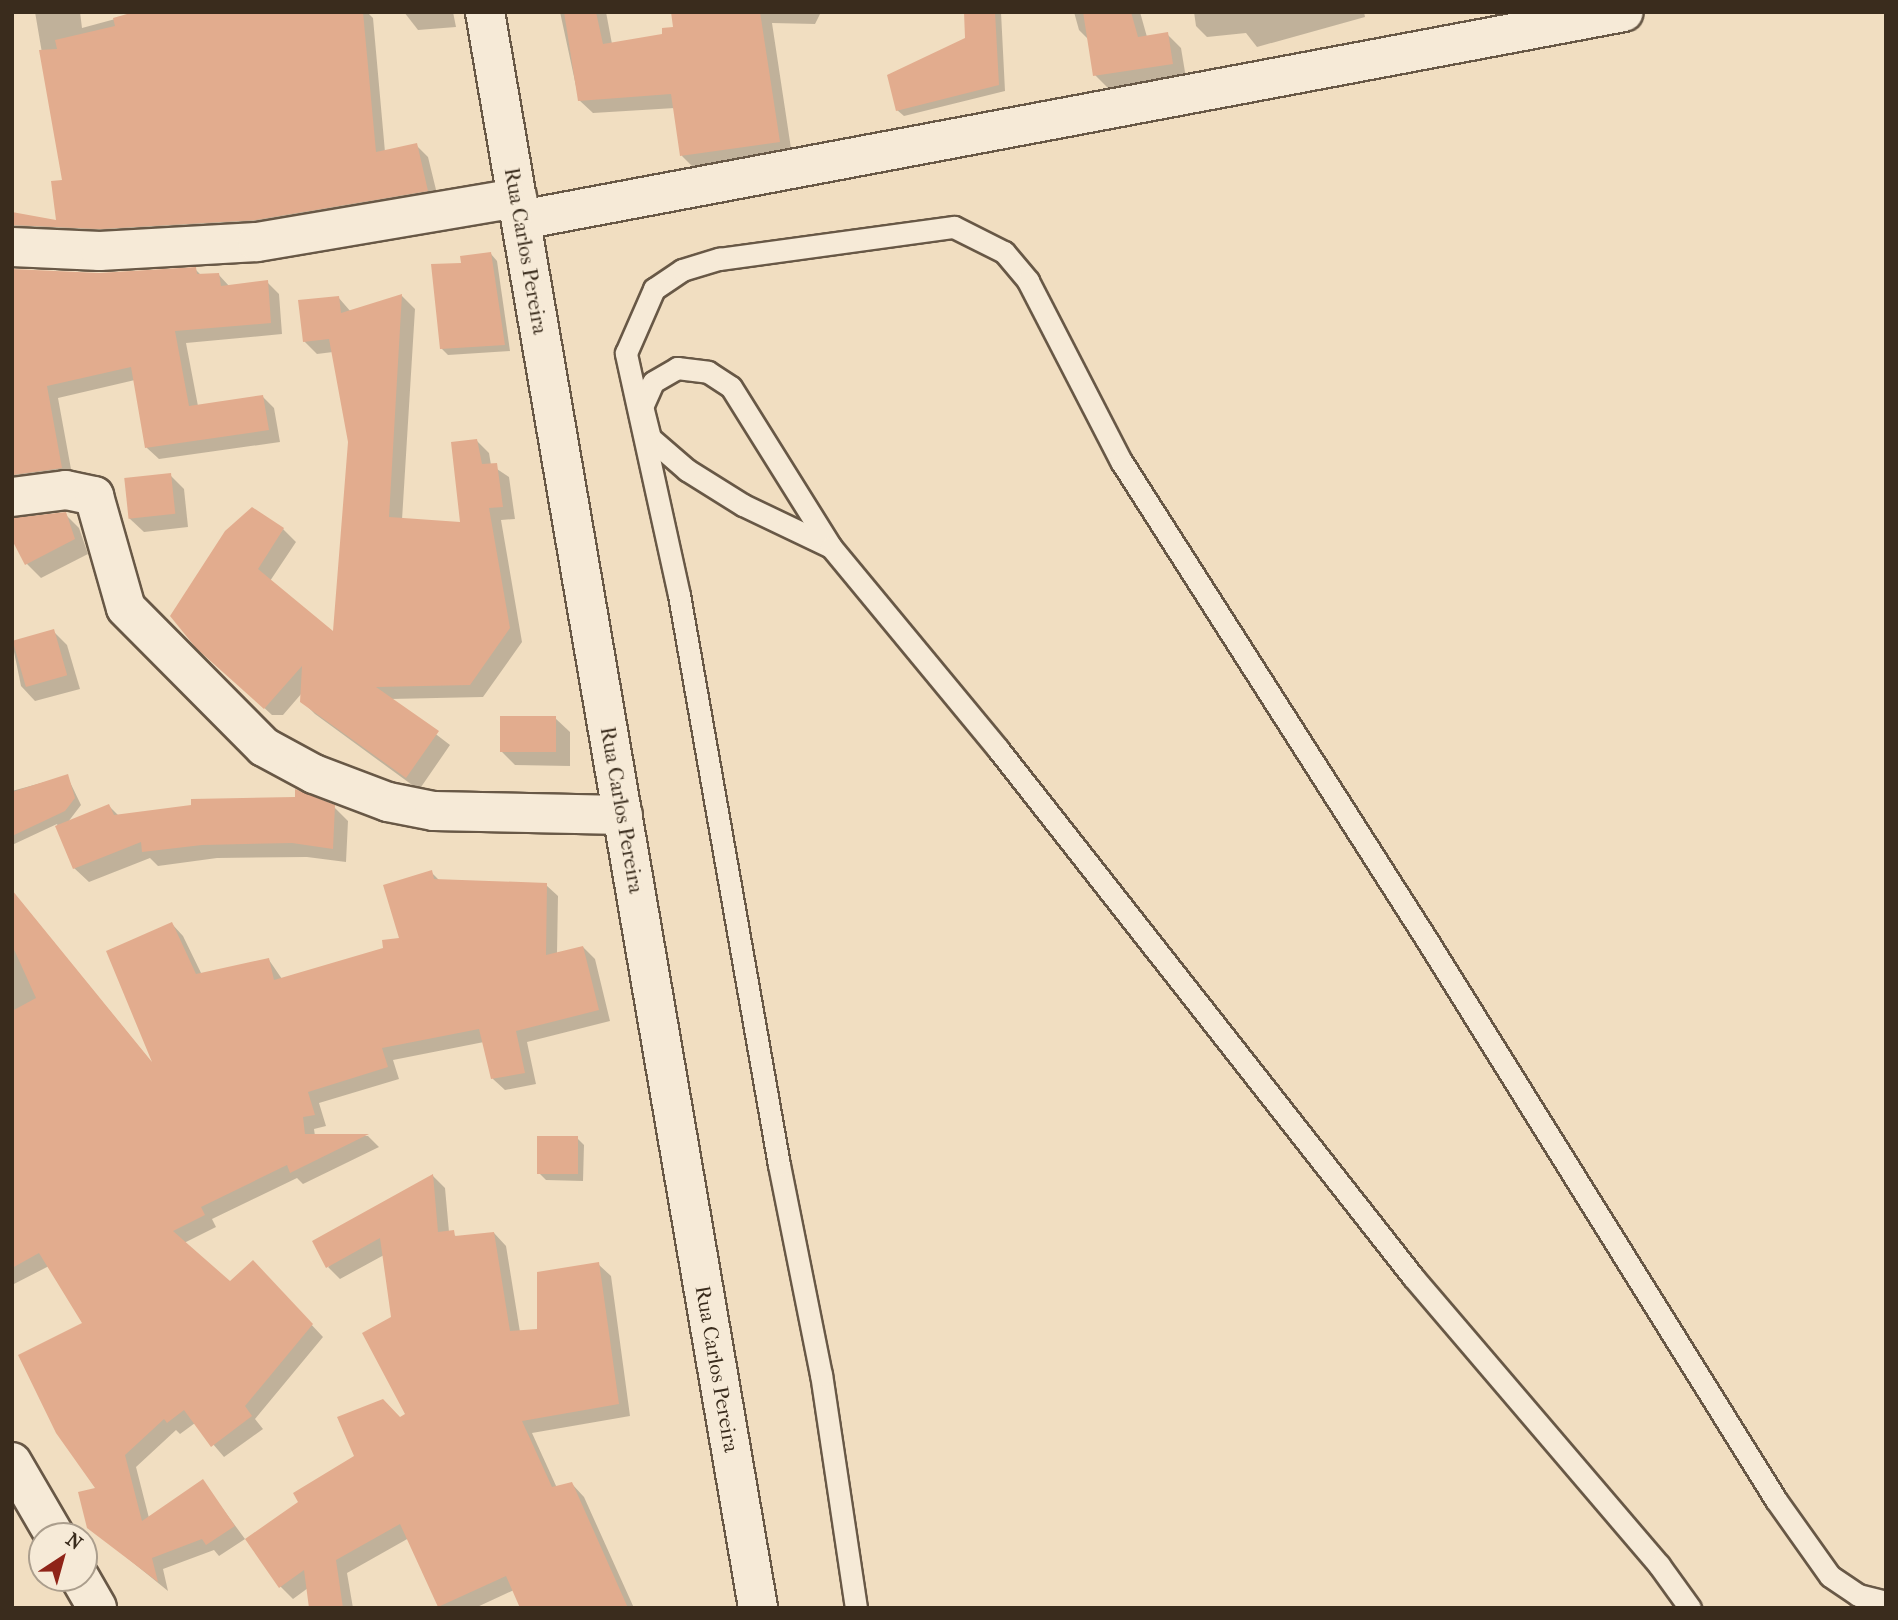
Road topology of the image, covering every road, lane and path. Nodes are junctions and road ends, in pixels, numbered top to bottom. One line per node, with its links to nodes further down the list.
1 (485, 12): 3 (street, Rua Carlos Pereira)
2 (1624, 12): 3 (street)
3 (519, 209): 4 (street); 7 (street, Rua Carlos Pereira)
4 (12, 247)
5 (12, 497): 7 (street)
6 (831, 547): 6 (lane); 15 (lane)
7 (623, 815): 13 (street, Rua Carlos Pereira)
8 (12, 1462): 9 (street)
9 (47, 1522)
10 (88, 1592): 12 (street)
11 (1886, 1602): 14 (lane)
12 (97, 1608)
13 (758, 1608)
14 (856, 1608)
15 (1690, 1608)

